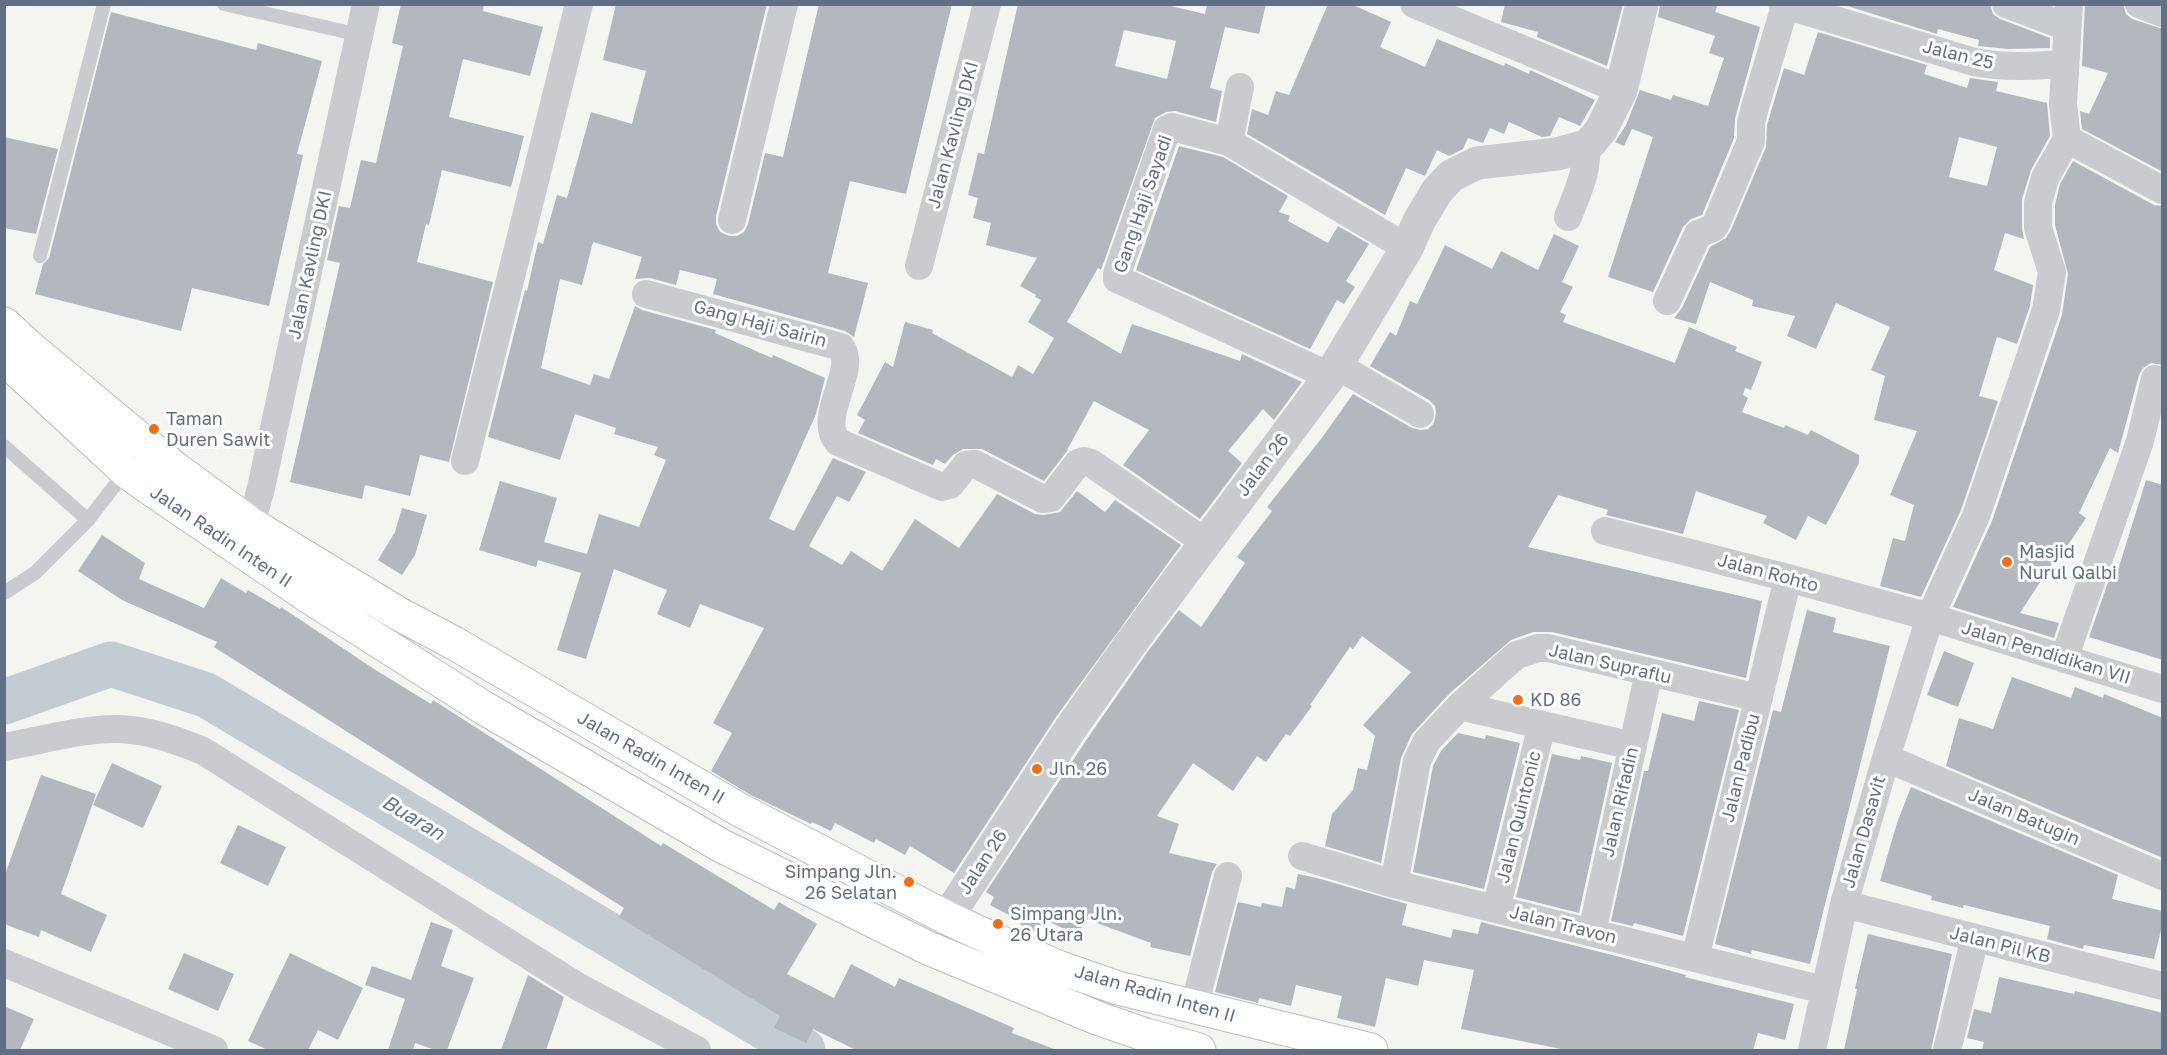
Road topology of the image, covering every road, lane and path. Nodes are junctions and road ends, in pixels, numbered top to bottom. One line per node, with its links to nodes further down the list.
1 (104, 4): 25 (lane)
2 (224, 4): 14 (lane)
3 (366, 4): 14 (street, Jalan Kavling DKI)
4 (579, 4): 35 (street)
5 (784, 4): 23 (street)
6 (987, 4): 26 (street, Jalan Kavling DKI)
7 (1414, 4): 17 (street)
8 (1642, 4): 17 (street)
9 (2006, 4): 13 (street)
10 (2139, 4): 12 (street)
11 (1783, 5): 15 (street, Jalan 25); 28 (street)
12 (2163, 13)
13 (2068, 16): 15 (street)
14 (360, 35): 38 (street, Jalan Kavling DKI)
15 (2065, 64): 18 (street)
16 (1240, 87): 19 (street)
17 (1621, 90): 20 (street)
18 (2067, 139): 21 (street); 43 (street, Jalan Dasavit)
19 (1229, 142): 24 (street, Gang Haji Sayadi); 31 (street, Gang Haji Sayadi)
20 (1586, 146): 22 (street); 24 (street, Jalan 26)
21 (2163, 190)
22 (1568, 217)
23 (732, 220)
24 (1407, 248): 31 (street, Jalan 26)
25 (40, 256)
26 (919, 266)
27 (646, 294): 40 (street, Gang Haji Sairin)
28 (1667, 301)
29 (4, 324): 38 (main road, Jalan Radin Inten II)
30 (4, 358): 36 (main road, Jalan Radin Inten II)
31 (1333, 371): 33 (street); 40 (street, Jalan 26)
32 (2155, 379): 44 (street)
33 (1420, 414)
34 (4, 446): 37 (lane)
35 (465, 461)
36 (126, 471): 37 (lane); 54 (main road, Jalan Radin Inten II)
37 (88, 520): 42 (lane)
38 (251, 525): 53 (main road, Jalan Radin Inten II)
39 (1605, 531): 41 (street, Jalan Rohto)
40 (1205, 542): 61 (street, Jalan 26)
41 (1788, 578): 43 (street, Jalan Rohto); 47 (street, Jalan Padibu)
42 (4, 593)
43 (1930, 617): 44 (street, Jalan Pendidikan VII); 52 (street, Jalan Dasavit)
44 (2064, 659): 46 (street, Jalan Pendidikan VII)
45 (1649, 672): 47 (street, Jalan Supraflu); 48 (street, Jalan Supraflu); 50 (street, Jalan Rifadin)
46 (2163, 689)
47 (1759, 698): 64 (street, Jalan Padibu)
48 (1460, 706): 49 (street); 58 (street, Jalan Supraflu)
49 (1542, 725): 50 (street); 60 (street, Jalan Quintonic)
50 (1633, 746): 62 (street, Jalan Rifadin)
51 (4, 747): 70 (street)
52 (1886, 758): 57 (street, Jalan Batugin); 59 (street, Jalan Dasavit)
53 (740, 810): 54 (main road); 61 (main road, Jalan Radin Inten II)
54 (720, 845): 71 (main road, Jalan Radin Inten II)
55 (1302, 856): 58 (street, Jalan Travon)
56 (1228, 876): 68 (street)
57 (2163, 876)
58 (1394, 884): 60 (street, Jalan Travon)
59 (1844, 904): 63 (street, Jalan Pil KB); 67 (street, Jalan Dasavit)
60 (1496, 909): 62 (street, Jalan Travon)
61 (947, 918): 68 (main road, Jalan Radin Inten II)
62 (1592, 932): 64 (street, Jalan Travon)
63 (1975, 938): 66 (street, Jalan Pil KB); 74 (street)
64 (1695, 958): 67 (street, Jalan Travon)
65 (4, 963): 69 (street)
66 (2161, 979)
67 (1824, 990): 73 (street, Jalan Dasavit)
68 (1194, 1007): 72 (main road, Jalan Radin Inten II)
69 (214, 1050)
70 (697, 1050)
71 (1199, 1050)
72 (1371, 1050)
73 (1812, 1050)
74 (1947, 1050)

